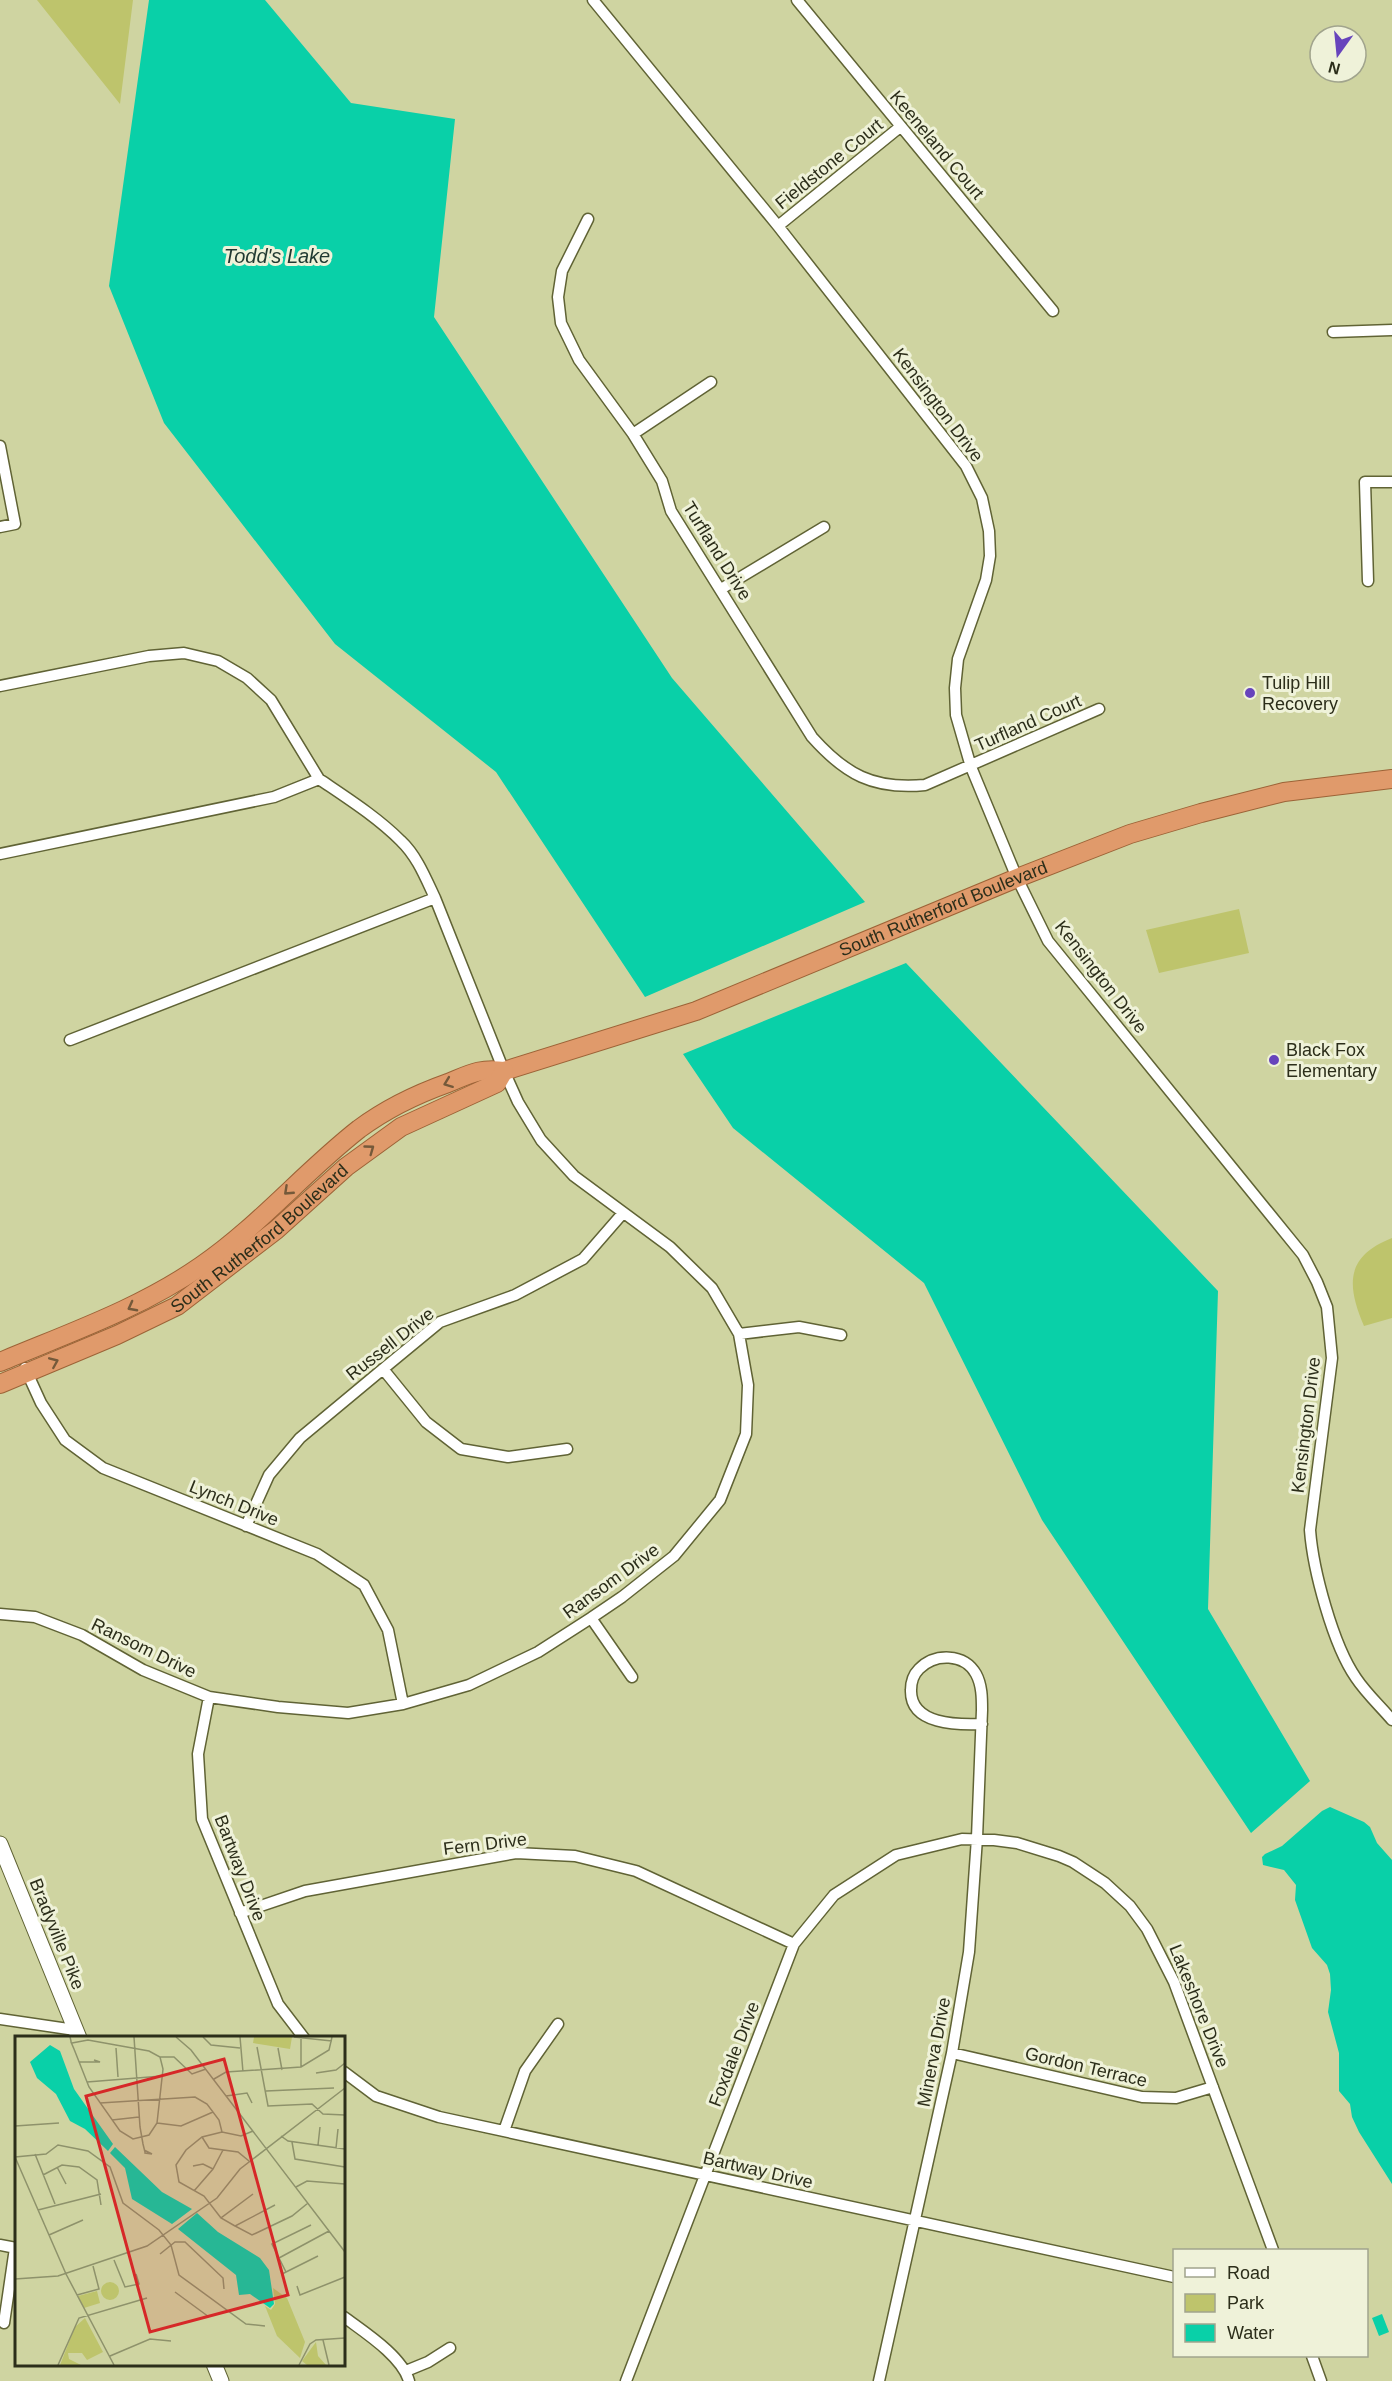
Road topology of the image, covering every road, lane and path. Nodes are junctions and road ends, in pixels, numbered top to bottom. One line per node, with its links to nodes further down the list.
1 (593, 0): 5 (street, Kensington Drive)
2 (797, 0): 3 (street, Keeneland Court)
3 (900, 127): 5 (street, Fieldstone Court); 6 (street, Keeneland Court)
4 (588, 219): 10 (street, Turfland Drive)
5 (778, 226): 19 (street, Kensington Drive)
6 (1053, 311)
7 (1392, 330): 8 (street)
8 (1333, 332)
9 (711, 382): 10 (street)
10 (633, 434): 16 (street, Turfland Drive)
11 (0, 446): 14 (street)
12 (1392, 482): 15 (street)
13 (824, 526): 16 (street)
14 (0, 527)
15 (1368, 581)
16 (721, 589): 19 (street, Turfland Drive)
17 (0, 686): 20 (street)
18 (1099, 709): 19 (street, Turfland Court)
19 (971, 767): 23 (street, Kensington Drive)
20 (319, 779): 22 (street); 24 (street, Ransom Drive)
21 (1392, 779): 23 (highway, South Rutherford Boulevard)
22 (0, 854)
23 (1017, 878): 26 (highway, South Rutherford Boulevard); 42 (street, Kensington Drive)
24 (435, 898): 25 (street); 26 (street, Ransom Drive)
25 (70, 1040)
26 (504, 1071): 27 (street, Ransom Drive); 30 (highway, South Rutherford Boulevard, one-way to 30); 33 (highway, South Rutherford Boulevard, one-way to 26)
27 (623, 1213): 28 (street, Ransom Drive); 32 (street, Russell Drive)
28 (739, 1334): 29 (street); 38 (street, Ransom Drive)
29 (841, 1335)
30 (19, 1354): 31 (highway, South Rutherford Boulevard); 33 (street, Lynch Drive)
31 (0, 1362)
32 (383, 1369): 35 (street); 36 (street, Russell Drive)
33 (27, 1373): 34 (highway, South Rutherford Boulevard); 36 (street, Lynch Drive)
34 (0, 1384)
35 (567, 1449)
36 (246, 1526): 41 (street, Lynch Drive)
37 (0, 1614): 40 (street, Ransom Drive)
38 (591, 1618): 39 (street); 41 (street, Ransom Drive)
39 (632, 1677)
40 (209, 1697): 41 (street, Ransom Drive); 46 (street, Bartway Drive)
41 (403, 1704)
42 (1392, 1720)
43 (982, 1724): 43 (street, Minerva Drive); 44 (street, Minerva Drive)
44 (977, 1838): 47 (street, Foxdale Drive); 52 (street, Minerva Drive); 54 (street, Lakeshore Drive)
45 (0, 1844): 50 (main road, Bradyville Pike)
46 (240, 1913): 47 (street, Fern Drive); 51 (street, Bartway Drive)
47 (794, 1944): 56 (street, Foxdale Drive)
48 (0, 2019): 50 (street)
49 (558, 2024): 55 (street)
50 (77, 2034)
51 (303, 2036)
52 (952, 2053): 54 (street, Gordon Terrace); 57 (street, Minerva Drive)
53 (345, 2073): 55 (street, Bartway Drive)
54 (1214, 2087): 60 (street, Lakeshore Drive)
55 (504, 2131): 56 (street, Bartway Drive)
56 (705, 2175): 57 (street, Bartway Drive); 70 (street, Foxdale Drive)
57 (914, 2222): 62 (street, Bartway Drive); 71 (street, Minerva Drive)
58 (0, 2245): 59 (street)
59 (15, 2248)
60 (1273, 2249)
61 (15, 2254): 64 (street)
62 (1173, 2277)
63 (345, 2318): 68 (street)
64 (4, 2323)
65 (450, 2348): 68 (street)
66 (1313, 2357): 72 (street)
67 (215, 2366): 69 (main road)
68 (408, 2376)
69 (221, 2381)
70 (626, 2381)
71 (879, 2381)
72 (1321, 2381)

